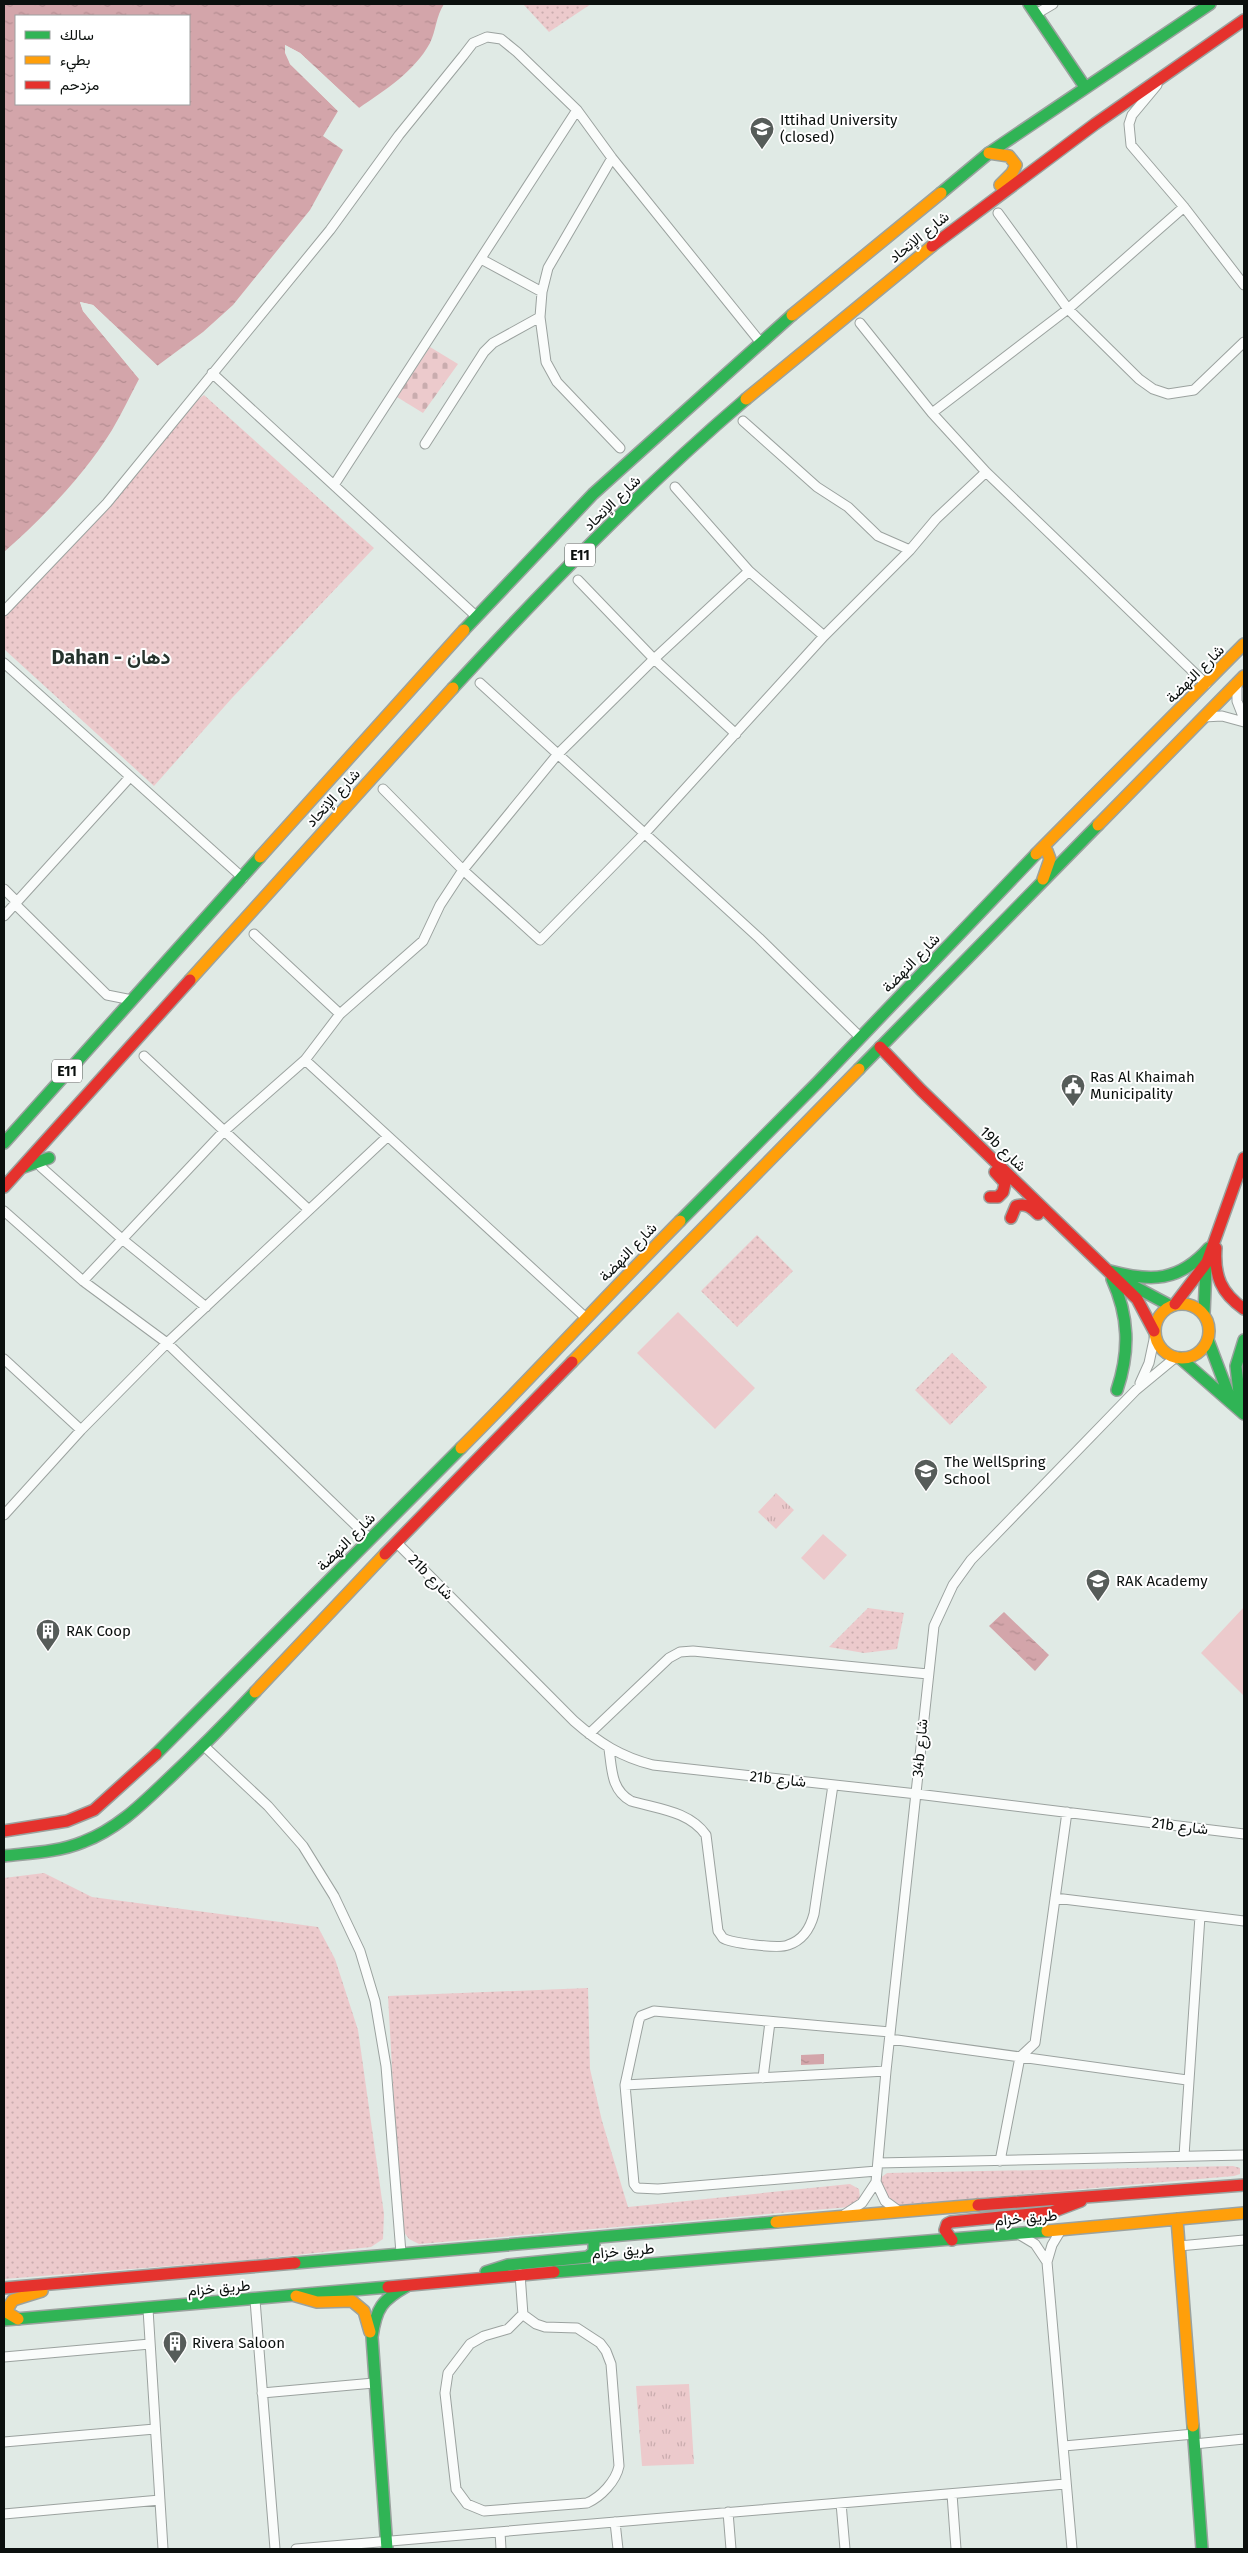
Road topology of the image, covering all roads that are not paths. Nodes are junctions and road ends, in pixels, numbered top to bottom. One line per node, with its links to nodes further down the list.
1 (1029, 4): 4 (main road)
2 (1053, 4): 4 (street)
3 (1210, 4): 9 (main road, شارع الإتحاد / E11)
4 (1036, 14): 9 (main road)
5 (1244, 20): 7 (main road, شارع الإتحاد / E11)
6 (1244, 27): 7 (main road)
7 (1216, 39): 8 (main road, شارع الإتحاد / E11)
8 (1175, 67): 13 (street); 15 (main road, شارع الإتحاد / E11)
9 (1086, 87): 11 (main road, شارع الإتحاد / E11)
10 (577, 110): 12 (street); 16 (street); 24 (street)
11 (989, 153): 15 (main road); 22 (main road, شارع الإتحاد / E11)
12 (612, 158): 18 (street); 22 (street)
13 (1184, 207): 17 (street); 19 (street)
14 (998, 213): 19 (street)
15 (964, 220): 72 (main road, شارع الإتحاد / E11)
16 (481, 259): 18 (street); 30 (street)
17 (1244, 285)
18 (542, 292): 20 (street)
19 (1068, 309): 23 (street); 25 (street)
20 (540, 317): 27 (street); 28 (street)
21 (860, 323): 25 (street)
22 (761, 342): 36 (main road, شارع الإتحاد / E11)
23 (1244, 342)
24 (212, 373): 30 (street); 35 (street)
25 (932, 413): 29 (street)
26 (744, 421): 32 (street)
27 (425, 444)
28 (620, 448)
29 (986, 472): 32 (street); 43 (street)
30 (334, 485): 36 (street)
31 (675, 487): 33 (street)
32 (910, 550): 37 (street)
33 (749, 571): 37 (street); 39 (street)
34 (578, 580): 39 (street)
35 (4, 611)
36 (477, 617): 53 (main road, شارع الإتحاد / E11)
37 (824, 636): 46 (street)
38 (1244, 644): 43 (main road, شارع النهضة)
39 (654, 659): 46 (street); 47 (street)
40 (4, 663): 48 (street)
41 (1241, 680): 44 (main road); 45 (street)
42 (480, 683): 47 (street)
43 (1206, 684): 51 (main road, شارع النهضة)
44 (1204, 717): 45 (street); 54 (main road)
45 (1244, 721)
46 (736, 734): 50 (street)
47 (557, 755): 50 (street); 52 (street)
48 (130, 777): 53 (street); 56 (street)
49 (383, 789): 52 (street)
50 (645, 833): 52 (street); 61 (street)
51 (1041, 849): 54 (main road); 61 (main road, شارع النهضة)
52 (463, 870): 60 (street)
53 (242, 878): 59 (main road, شارع الإتحاد / E11)
54 (1041, 884): 62 (main road)
55 (4, 889): 56 (street)
56 (16, 903): 57 (street); 59 (street)
57 (4, 916)
58 (254, 934): 60 (street)
59 (132, 1000): 68 (main road, شارع الإتحاد / E11)
60 (340, 1014): 64 (street)
61 (860, 1038): 88 (main road, شارع النهضة)
62 (880, 1046): 65 (main road, 19b شارع); 101 (main road)
63 (144, 1056): 66 (street)
64 (305, 1060): 66 (street); 67 (street)
65 (921, 1090): 74 (main road); 80 (main road, 19b شارع)
66 (224, 1131): 75 (street); 79 (street)
67 (387, 1137): 75 (street); 88 (street)
68 (4, 1142)
69 (50, 1158): 72 (main road)
70 (1244, 1158): 78 (main road)
71 (41, 1167): 79 (street)
72 (21, 1168): 73 (main road, شارع الإتحاد / E11)
73 (4, 1187)
74 (990, 1197)
75 (309, 1210): 85 (street)
76 (4, 1211): 83 (street)
77 (1012, 1218): 80 (main road)
78 (1217, 1236): 81 (main road); 82 (main road); 86 (main road)
79 (122, 1239): 83 (street); 85 (street)
80 (1086, 1251): 82 (main road, 19b شارع)
81 (1207, 1262): 84 (main road); 87 (main road)
82 (1107, 1270): 84 (main road, 19b شارع); 89 (main road, 19b شارع); 96 (main road)
83 (83, 1281): 92 (street)
84 (1173, 1305): 87 (main road); 89 (main road)
85 (206, 1307): 92 (street)
86 (1244, 1309)
87 (1204, 1314): 90 (main road)
88 (585, 1317): 95 (main road, شارع النهضة)
89 (1155, 1333): 93 (main road); 97 (street, 34b شارع)
90 (1208, 1340): 93 (main road); 98 (main road)
91 (1244, 1340): 99 (main road)
92 (167, 1343): 100 (street); 103 (street)
93 (1178, 1358): 97 (street, 34b شارع); 98 (main road)
94 (4, 1359): 100 (street)
95 (522, 1388): 101 (main road); 103 (main road, شارع النهضة)
96 (1117, 1390)
97 (1136, 1390): 105 (street, 34b شارع)
98 (1230, 1400): 99 (main road)
99 (1243, 1413)
100 (81, 1430): 102 (street)
101 (499, 1436): 104 (main road)
102 (4, 1515)
103 (370, 1539): 112 (main road, شارع النهضة)
104 (396, 1542): 106 (street, 21b شارع); 107 (main road)
105 (928, 1674): 106 (street); 110 (street, 34b شارع)
106 (589, 1734): 108 (street, 21b شارع)
107 (204, 1746): 114 (main road); 142 (street)
108 (609, 1749): 109 (street, 21b شارع); 109 (street)
109 (833, 1785): 110 (street, 21b شارع)
110 (917, 1794): 111 (street, 21b شارع); 119 (street, 34b شارع)
111 (1067, 1812): 113 (street, 21b شارع); 115 (street)
112 (4, 1831)
113 (1244, 1834)
114 (4, 1856)
115 (1055, 1898): 116 (street); 120 (street)
116 (1200, 1916): 117 (street); 123 (street)
117 (1244, 1921)
118 (770, 2022): 119 (street); 122 (street); 124 (street)
119 (890, 2036): 120 (street); 121 (street, 34b شارع)
120 (1020, 2057): 123 (street); 127 (street)
121 (886, 2071): 122 (street); 128 (street, 34b شارع)
122 (763, 2078): 124 (street)
123 (1187, 2080): 126 (street)
124 (625, 2085): 128 (street)
125 (1244, 2155): 126 (street)
126 (1184, 2156): 127 (street)
127 (1000, 2161): 128 (street)
128 (878, 2167): 129 (street, 34b شارع)
129 (876, 2182): 132 (street); 134 (street, 34b شارع)
130 (1243, 2184): 131 (main road, طريق خزام)
131 (1098, 2194): 132 (main road, طريق خزام); 139 (main road)
132 (900, 2212): 134 (main road, طريق خزام)
133 (1244, 2213): 135 (main road, طريق خزام)
134 (841, 2218): 138 (main road, طريق خزام)
135 (1177, 2219): 136 (main road, طريق خزام); 141 (main road)
136 (1061, 2230): 137 (main road, طريق خزام); 143 (street)
137 (1016, 2234): 139 (main road, طريق خزام); 143 (street)
138 (594, 2239): 142 (main road, طريق خزام); 145 (main road)
139 (952, 2240): 144 (main road, طريق خزام)
140 (1244, 2240): 141 (street)
141 (1180, 2246): 161 (main road)
142 (401, 2253): 146 (main road, طريق خزام)
143 (1047, 2262): 164 (street)
144 (520, 2274): 145 (main road, طريق خزام); 152 (street)
145 (477, 2278): 147 (main road, طريق خزام)
146 (76, 2282): 148 (main road, طريق خزام); 153 (main road)
147 (407, 2286): 149 (main road, طريق خزام); 155 (main road)
148 (4, 2288)
149 (294, 2296): 150 (main road, طريق خزام); 155 (main road)
150 (255, 2300): 151 (main road, طريق خزام); 159 (street)
151 (148, 2309): 153 (main road, طريق خزام); 156 (street)
152 (523, 2315): 152 (street)
153 (18, 2319): 154 (main road, طريق خزام)
154 (4, 2320)
155 (372, 2337): 158 (main road)
156 (150, 2344): 157 (street); 160 (street)
157 (4, 2356)
158 (374, 2383): 159 (street); 173 (main road)
159 (262, 2393): 175 (street)
160 (155, 2429): 163 (street); 167 (street)
161 (1194, 2439): 162 (street); 164 (street); 183 (main road)
162 (1244, 2439)
163 (4, 2442)
164 (1064, 2446): 165 (street)
165 (1065, 2484): 166 (street); 182 (street)
166 (952, 2494): 168 (street); 181 (street)
167 (160, 2500): 170 (street); 174 (street)
168 (842, 2502): 169 (street); 180 (street)
169 (728, 2512): 171 (street); 179 (street)
170 (4, 2514)
171 (615, 2522): 172 (street); 178 (street)
172 (500, 2532): 173 (street); 177 (street)
173 (387, 2545): 176 (street)
174 (163, 2549)
175 (275, 2549)
176 (296, 2549)
177 (502, 2549)
178 (618, 2549)
179 (731, 2549)
180 (845, 2549)
181 (956, 2549)
182 (1072, 2549)
183 (1202, 2549)

